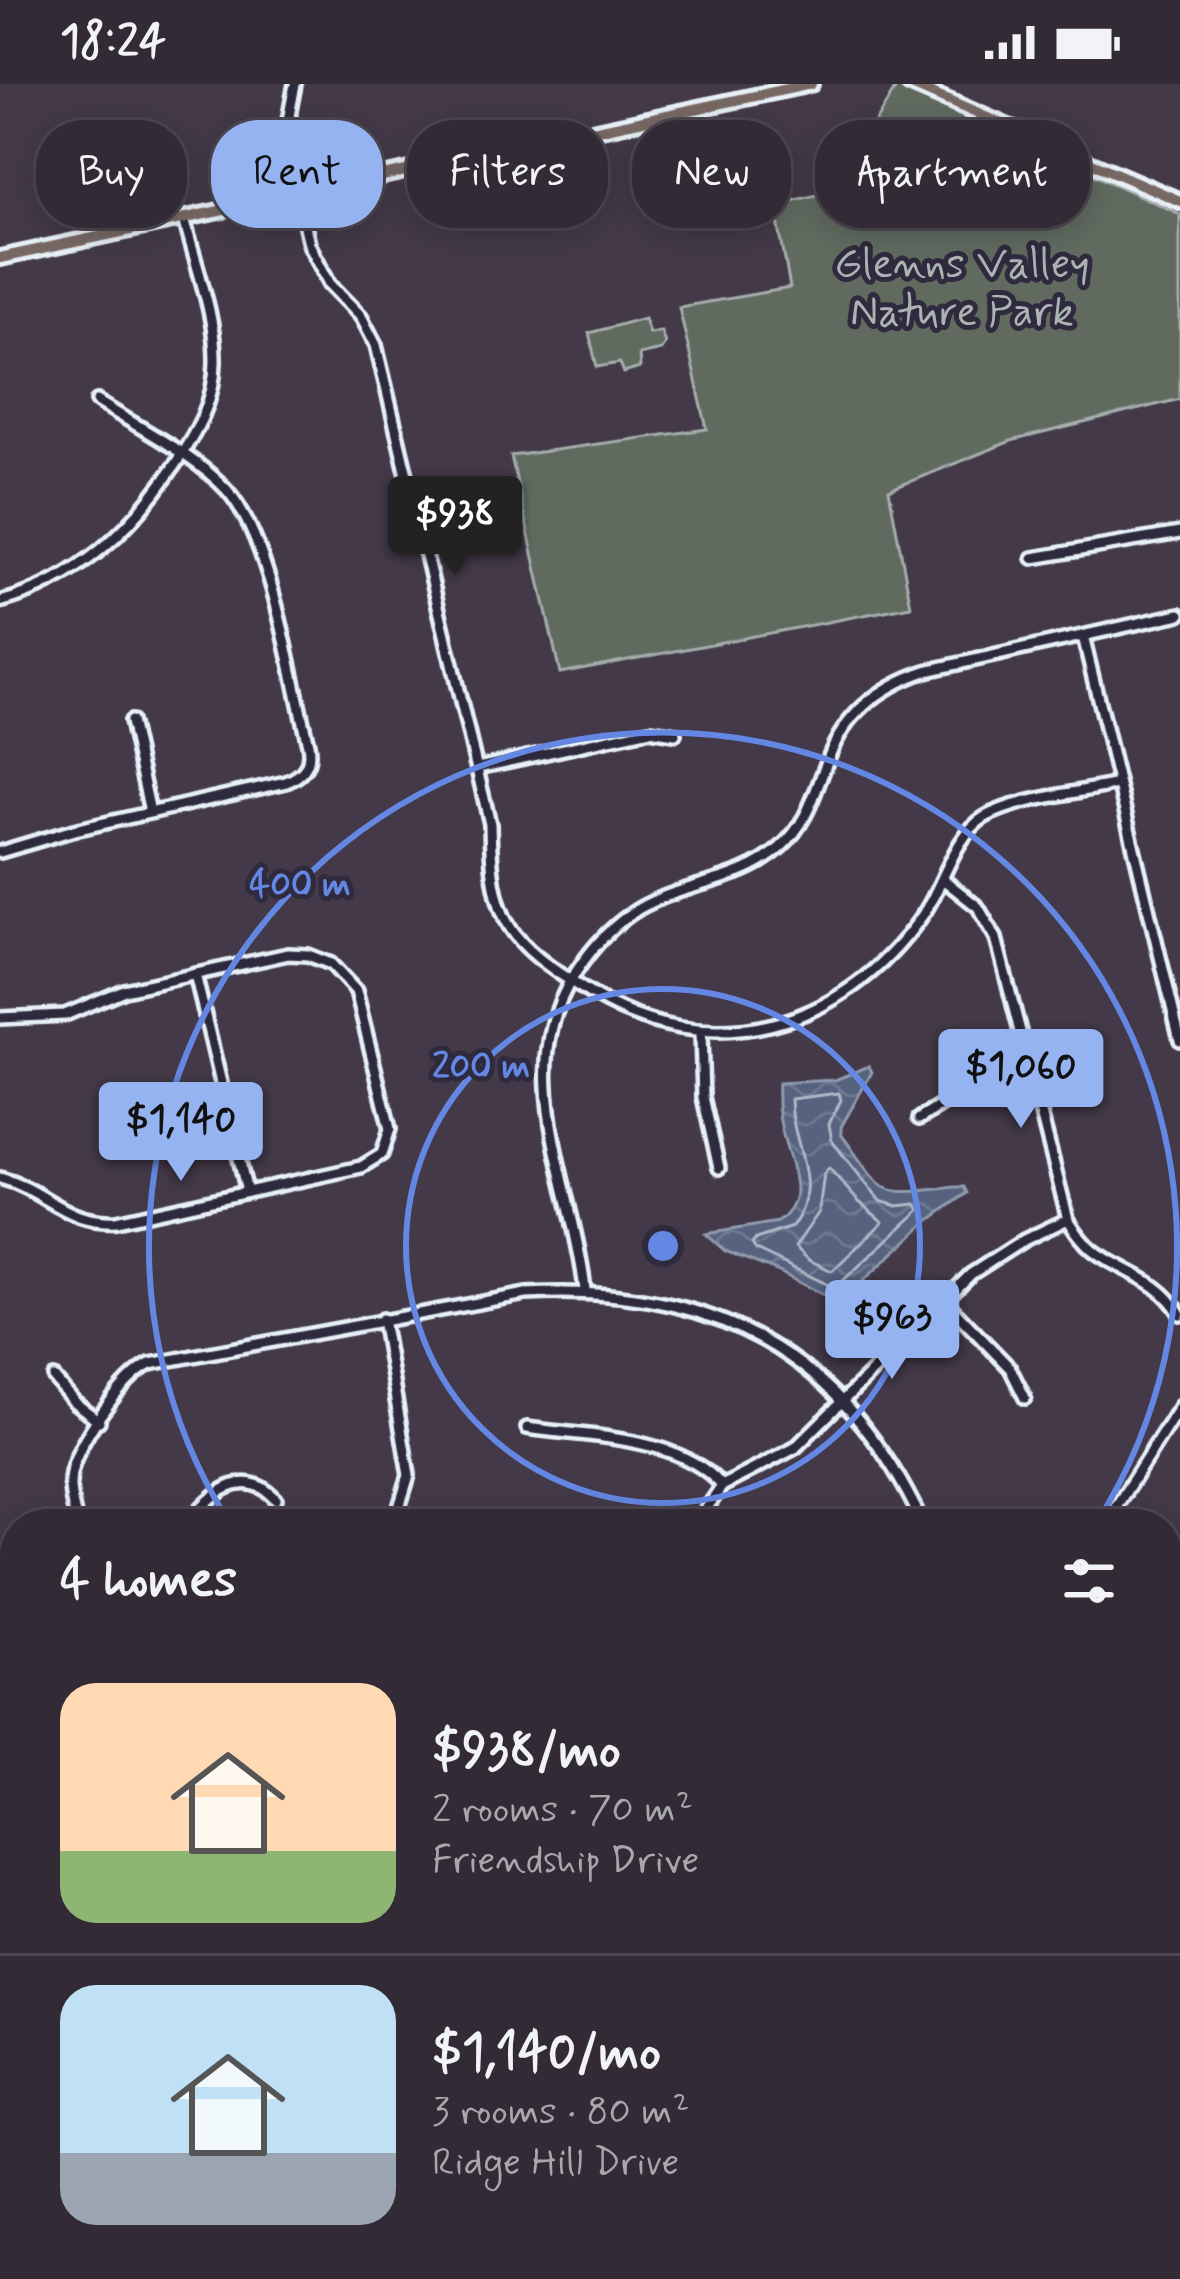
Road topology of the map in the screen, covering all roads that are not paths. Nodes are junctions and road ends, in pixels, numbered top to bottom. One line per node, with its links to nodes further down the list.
1 (296, 84): 4 (street)
2 (811, 84): 5 (main road)
3 (909, 84): 6 (main road)
4 (287, 120)
5 (383, 176)
6 (1180, 201)
7 (138, 228): 10 (main road)
8 (186, 228): 12 (street)
9 (310, 228): 20 (street)
10 (0, 258)
11 (98, 401): 12 (street)
12 (181, 455): 15 (street); 22 (street)
13 (1180, 533): 14 (street)
14 (1033, 558)
15 (0, 602)
16 (1180, 614): 17 (street)
17 (1083, 636): 21 (street); 26 (street)
18 (130, 721): 22 (street)
19 (675, 734): 20 (street)
20 (478, 767): 26 (street)
21 (1118, 784): 24 (street); 29 (street)
22 (150, 812): 23 (street)
23 (0, 852)
24 (944, 880): 28 (street); 30 (street)
25 (196, 974): 27 (street); 34 (street); 34 (street)
26 (570, 980): 28 (street); 36 (street)
27 (0, 1018)
28 (700, 1034): 32 (street)
29 (1180, 1040)
30 (1028, 1064): 31 (street); 35 (street)
31 (919, 1119)
32 (719, 1168)
33 (0, 1178): 34 (street)
34 (247, 1192)
35 (1068, 1219): 37 (street); 38 (street)
36 (585, 1290): 39 (street); 42 (street)
37 (944, 1300): 41 (street); 42 (street)
38 (1180, 1314)
39 (382, 1319): 44 (street); 50 (street)
40 (54, 1378): 44 (street)
41 (1024, 1398)
42 (841, 1400): 46 (street); 52 (street)
43 (1180, 1406): 53 (street)
44 (99, 1420): 48 (street)
45 (527, 1428): 46 (street)
46 (722, 1486): 51 (street)
47 (276, 1499): 49 (street)
48 (74, 1509)
49 (202, 1509)
50 (398, 1509)
51 (707, 1509)
52 (915, 1509)
53 (1115, 1509)

